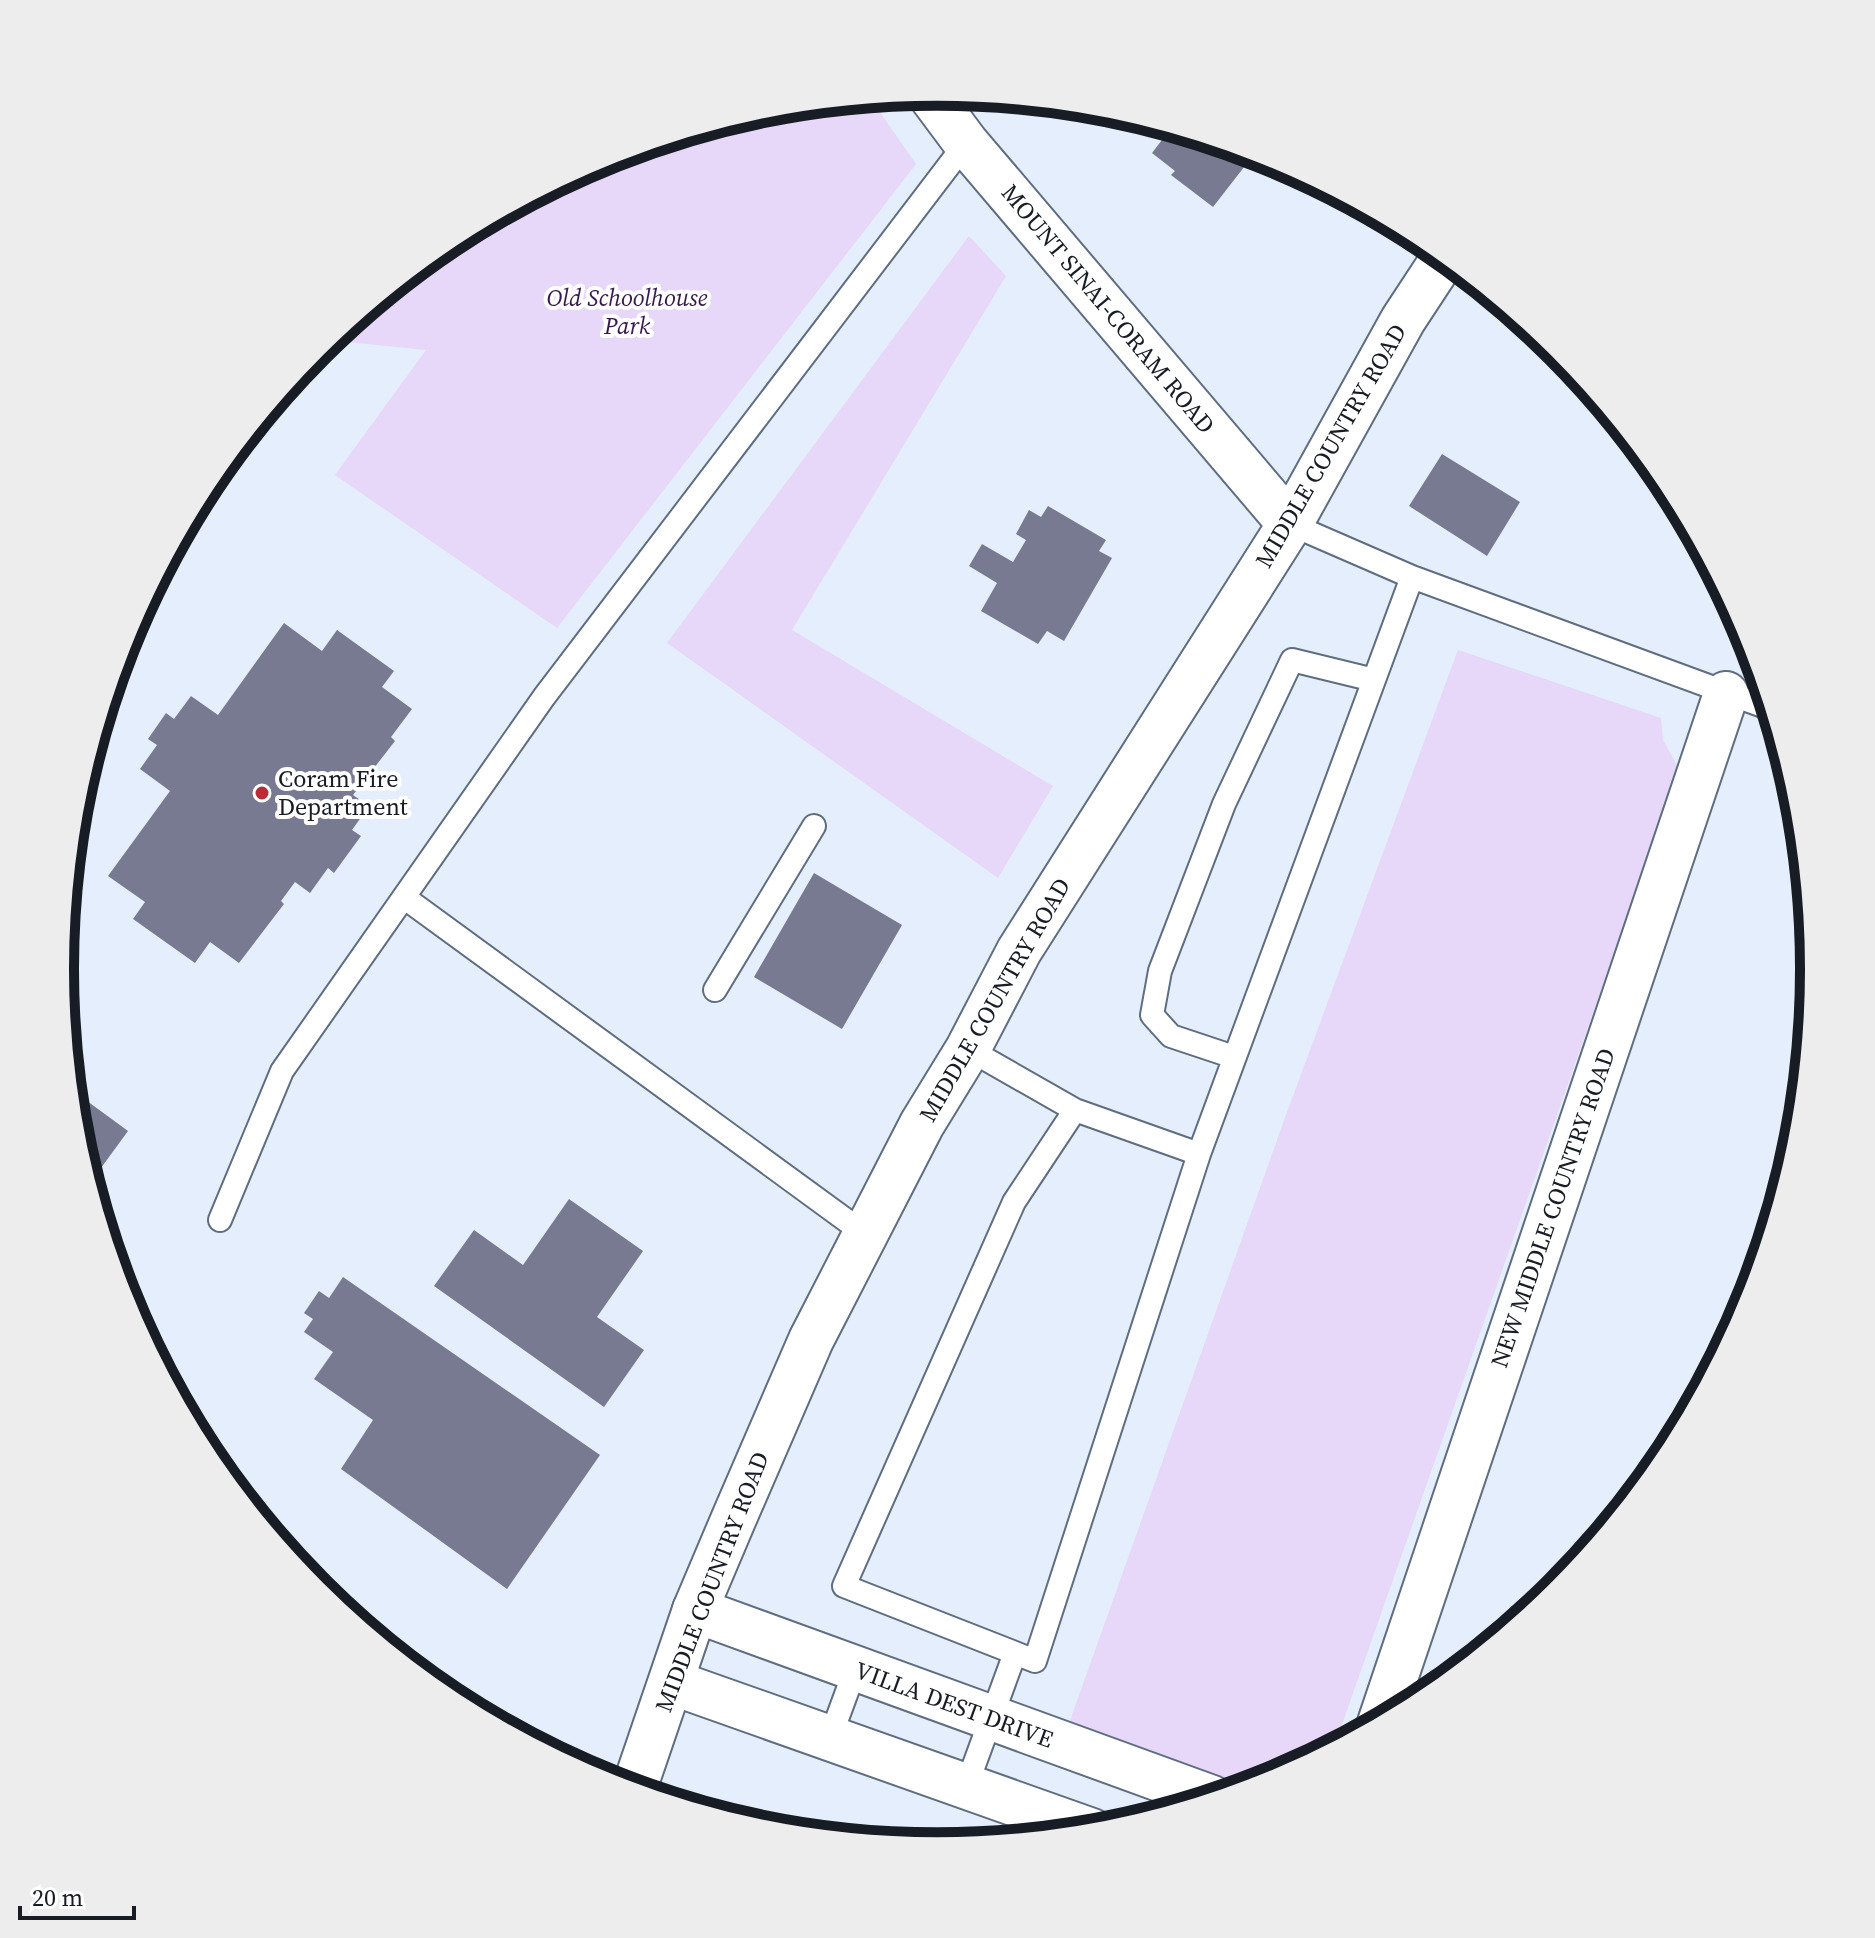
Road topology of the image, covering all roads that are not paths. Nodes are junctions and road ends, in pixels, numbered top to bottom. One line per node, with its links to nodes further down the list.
1 (938, 106): 2 (main road, MOUNT SINAI-CORAM ROAD)
2 (966, 143): 4 (main road, MOUNT SINAI-CORAM ROAD); 10 (lane)
3 (1438, 266): 4 (main road, MIDDLE COUNTRY ROAD)
4 (1290, 524): 5 (lane); 12 (main road, MIDDLE COUNTRY ROAD)
5 (1412, 577): 6 (lane); 7 (lane)
6 (1374, 680): 13 (lane); 13 (lane)
7 (1726, 694): 8 (lane); 22 (main road, NEW MIDDLE COUNTRY ROAD)
8 (1759, 705)
9 (814, 826): 11 (lane)
10 (405, 898): 16 (lane); 17 (lane)
11 (715, 990)
12 (968, 1049): 14 (lane); 17 (main road, MIDDLE COUNTRY ROAD)
13 (1234, 1057): 15 (lane)
14 (1075, 1110): 15 (lane); 19 (lane)
15 (1199, 1154): 19 (lane)
16 (220, 1220)
17 (865, 1234): 18 (main road, MIDDLE COUNTRY ROAD)
18 (695, 1610): 20 (main road, VILLA DEST DRIVE); 21 (main road, MIDDLE COUNTRY ROAD)
19 (1015, 1653): 23 (lane)
20 (855, 1670): 23 (main road, VILLA DEST DRIVE); 24 (lane)
21 (671, 1682): 24 (main road); 25 (main road, MIDDLE COUNTRY ROAD)
22 (1385, 1707)
23 (992, 1719): 26 (lane); 27 (main road, VILLA DEST DRIVE)
24 (830, 1738): 26 (main road)
25 (638, 1779)
26 (966, 1787): 28 (main road)
27 (1197, 1792)
28 (1067, 1822)

